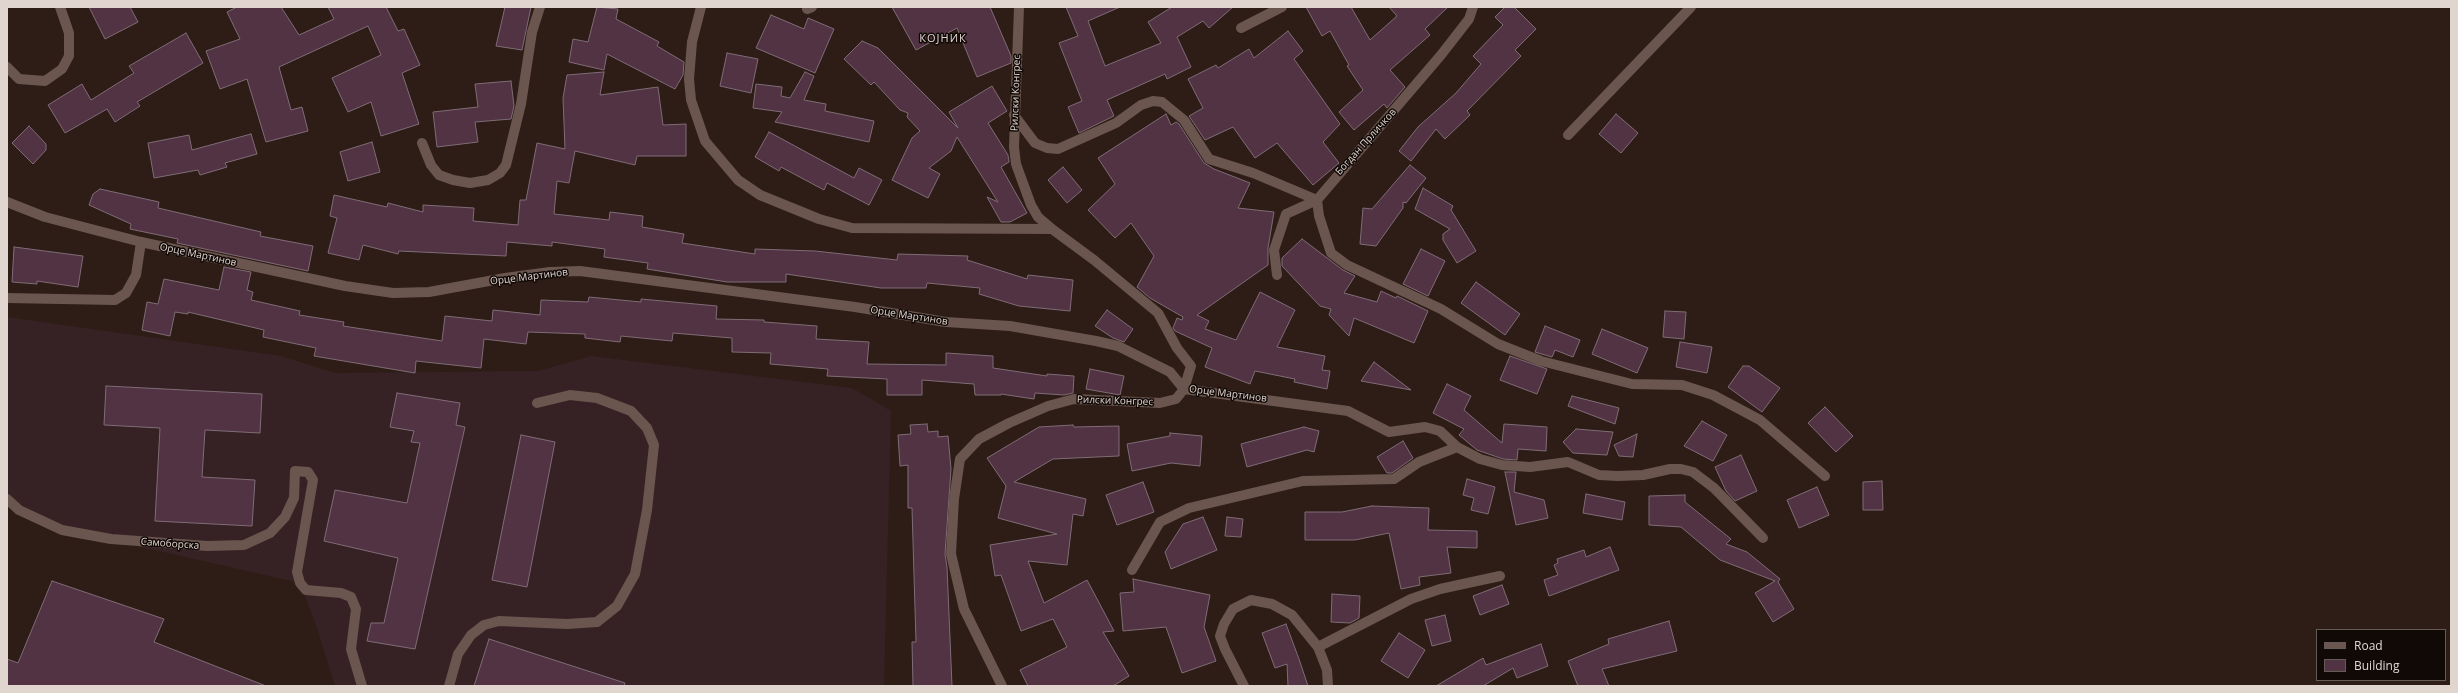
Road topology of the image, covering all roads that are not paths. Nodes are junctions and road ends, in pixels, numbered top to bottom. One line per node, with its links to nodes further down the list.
1 (60, 7): 9 (street)
2 (540, 7): 12 (street)
3 (700, 7): 15 (street)
4 (1020, 7): 10 (street, Рилски Конгрес)
5 (1282, 7): 8 (street)
6 (1473, 7): 13 (street, Богдан Прличков)
7 (1690, 7): 11 (street)
8 (1241, 28)
9 (7, 67)
10 (1014, 115): 13 (street); 15 (street, Рилски Конгрес)
11 (1568, 135)
12 (422, 143)
13 (1317, 200): 17 (street, Богдан Прличков); 22 (street)
14 (7, 202): 16 (street, Орце Мартинов)
15 (1052, 229): 19 (street, Рилски Конгрес)
16 (141, 242): 18 (street); 19 (street, Орце Мартинов)
17 (1277, 275)
18 (7, 298)
19 (1184, 389): 21 (street, Орце Мартинов); 30 (street, Рилски Конгрес)
20 (537, 403): 29 (street)
21 (1457, 447): 24 (street, Орце Мартинов); 25 (street)
22 (1825, 476)
23 (7, 498): 28 (street, Самоборска)
24 (1763, 538)
25 (1132, 570)
26 (1500, 576): 27 (street)
27 (1318, 647): 31 (street); 32 (street)
28 (362, 686)
29 (450, 686)
30 (1002, 686)
31 (1244, 686)
32 (1328, 686)

